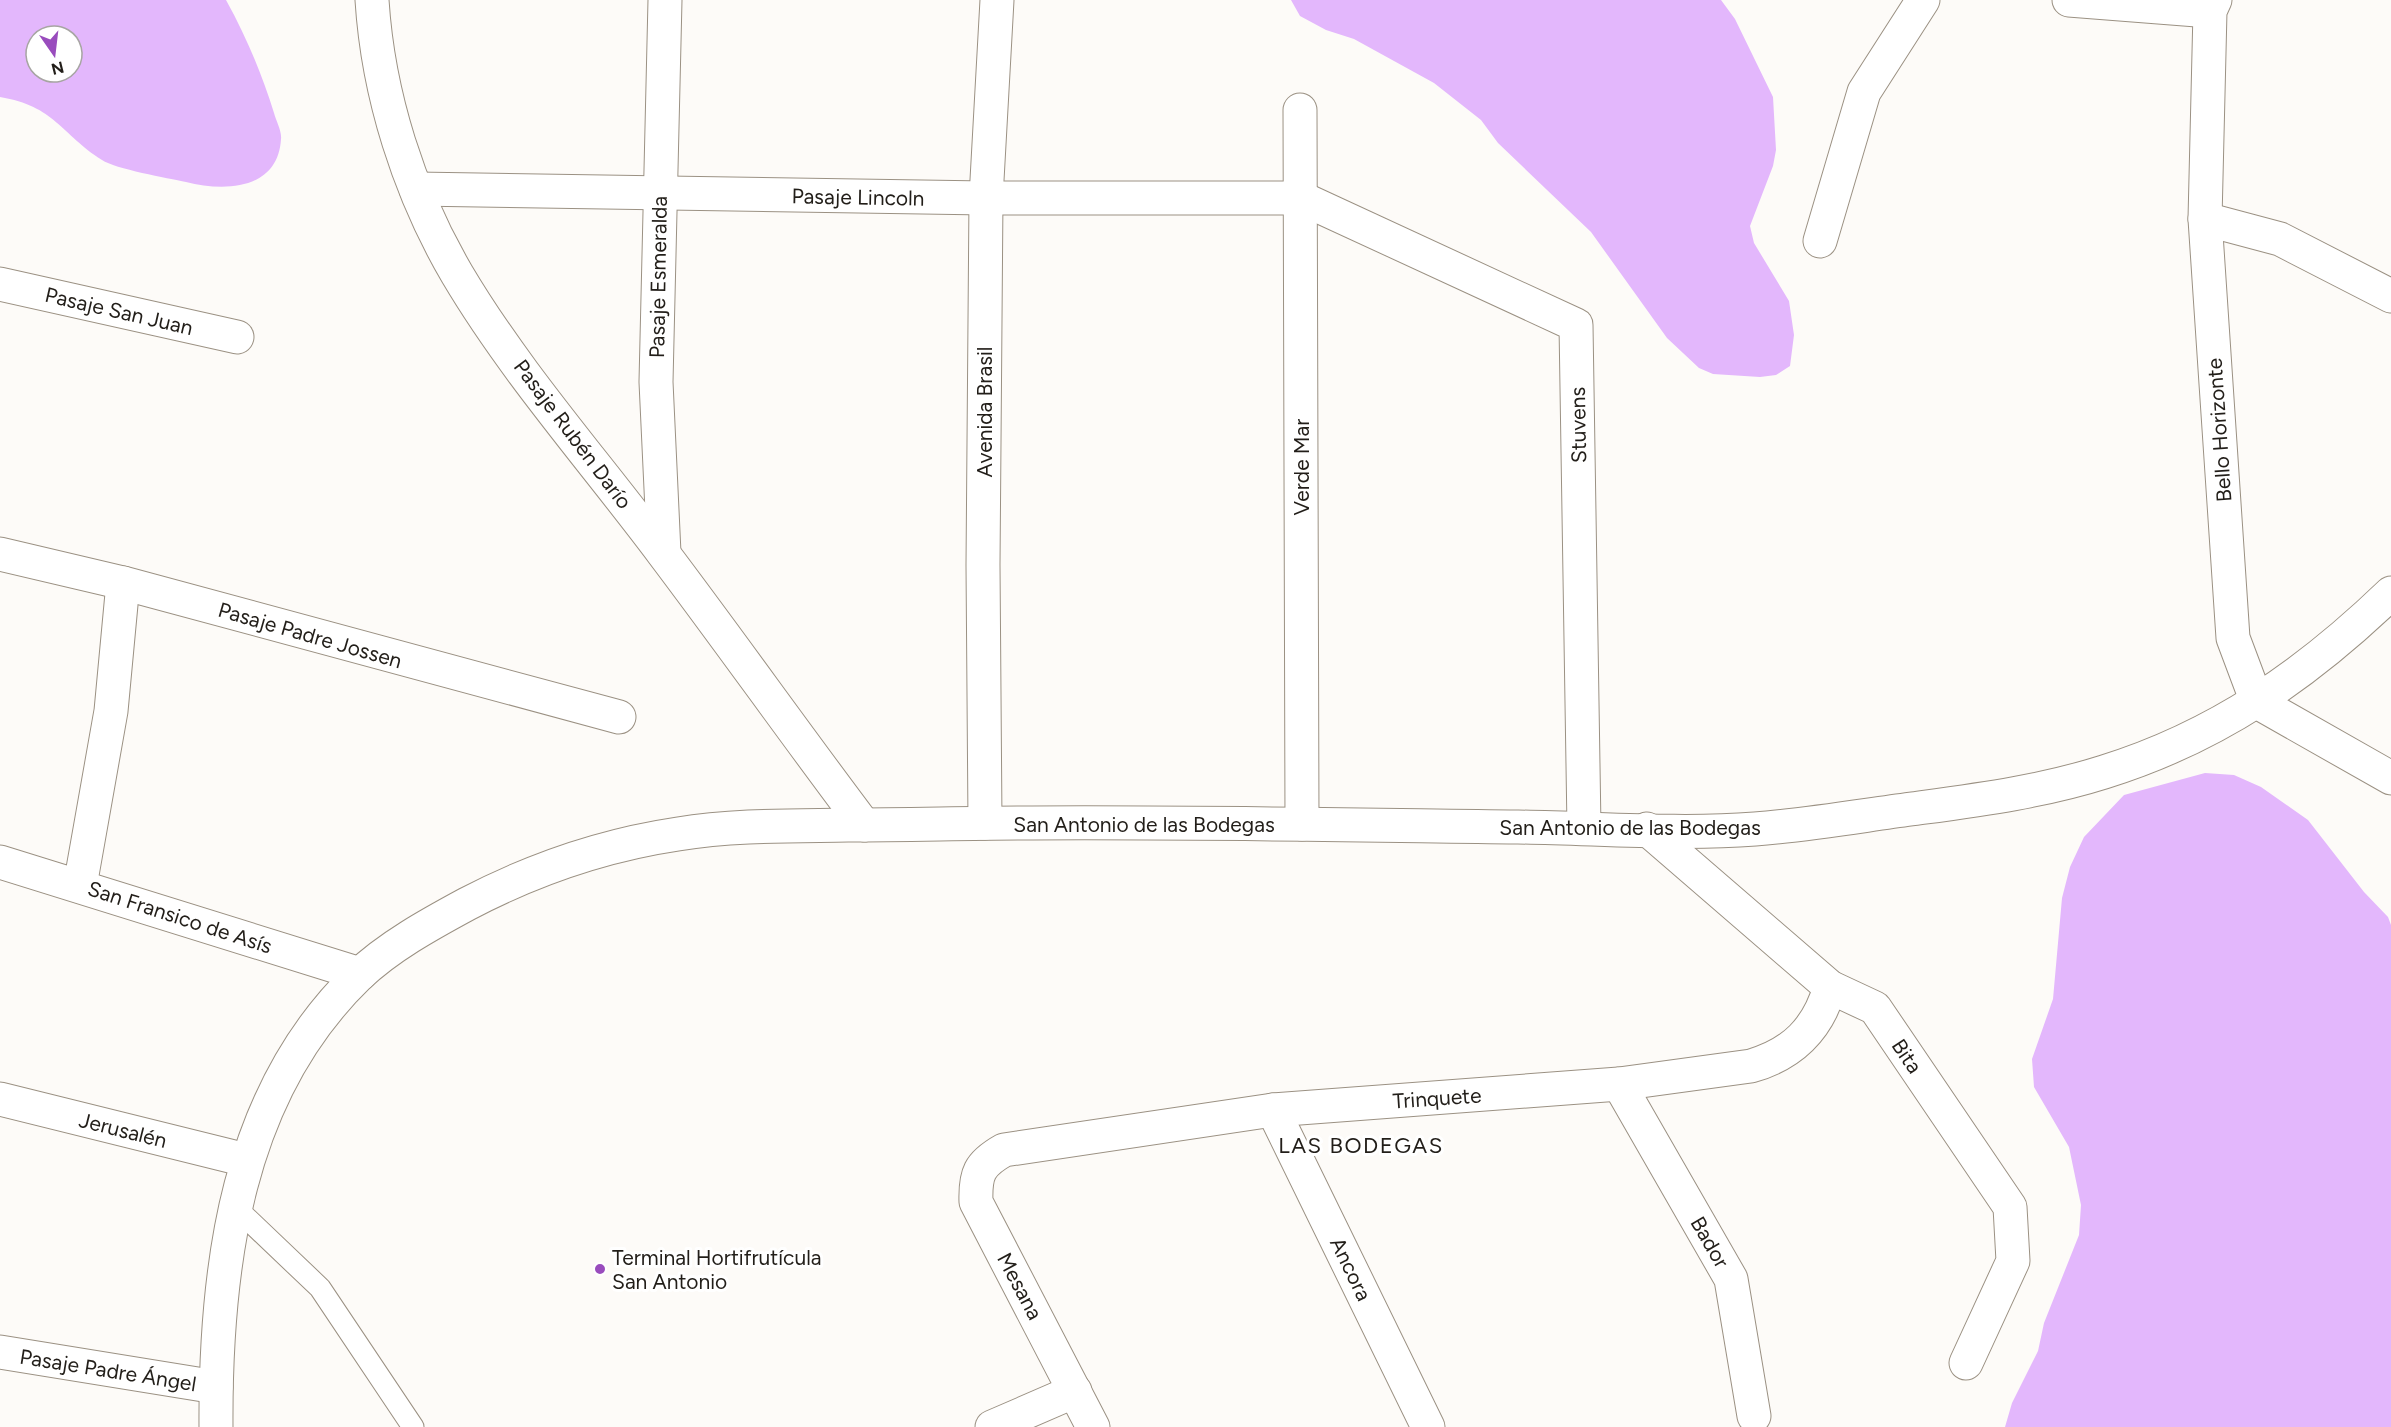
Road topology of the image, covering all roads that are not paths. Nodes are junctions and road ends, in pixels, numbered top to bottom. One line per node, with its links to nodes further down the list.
1 (372, 0): 8 (street, Pasaje Rubén Darío)
2 (664, 0): 9 (street, Pasaje Esmeralda)
3 (997, 0): 10 (street, Avenida Brasil)
4 (1923, 0): 13 (street)
5 (2069, 0): 6 (street)
6 (2212, 5): 12 (street, Bello Horizonte)
7 (1300, 110): 11 (street, Verde Mar)
8 (416, 189): 9 (street, Pasaje Lincoln); 17 (street, Pasaje Rubén Darío)
9 (658, 194): 10 (street, Pasaje Lincoln); 17 (street, Pasaje Esmeralda)
10 (986, 198): 11 (street, Pasaje Lincoln); 24 (street, Avenida Brasil)
11 (1300, 198): 25 (street, Verde Mar); 27 (street, Stuvens)
12 (2205, 219): 15 (street); 21 (street, Bello Horizonte)
13 (1820, 241)
14 (0, 284): 16 (street, Pasaje San Juan)
15 (2391, 296)
16 (237, 337)
17 (664, 553): 26 (street, Pasaje Rubén Darío)
18 (0, 554): 19 (street, Pasaje Padre Jossen)
19 (123, 583): 22 (street, Pasaje Padre Jossen); 30 (street)
20 (2391, 593): 21 (street, San Antonio de las Bodegas)
21 (2257, 702): 23 (street); 28 (street, San Antonio de las Bodegas)
22 (619, 717)
23 (2391, 778)
24 (986, 823): 25 (street, San Antonio de las Bodegas); 26 (street, San Antonio de las Bodegas)
25 (1302, 824): 27 (street, San Antonio de las Bodegas)
26 (864, 825): 31 (street, San Antonio de las Bodegas)
27 (1584, 828): 28 (street, San Antonio de las Bodegas)
28 (1647, 829): 32 (street, Bita)
29 (0, 862): 30 (street, San Fransico de Asís)
30 (81, 886): 31 (street, San Fransico de Asís)
31 (360, 974): 37 (street, San Antonio de las Bodegas)
32 (1830, 987): 33 (street, Trinquete); 40 (street, Bita)
33 (1619, 1084): 35 (street, Trinquete); 43 (street, Bador)
34 (0, 1099): 37 (street, Jerusalén)
35 (1273, 1110): 36 (street, Trinquete); 48 (street, Ancora)
36 (1005, 1150): 42 (street, Mesana)
37 (246, 1160): 38 (street, San Antonio de las Bodegas)
38 (235, 1207): 41 (street, San Antonio de las Bodegas); 45 (lane)
39 (0, 1353): 41 (street, Pasaje Padre Ángel)
40 (1966, 1363)
41 (216, 1387): 44 (street, San Antonio de las Bodegas)
42 (1075, 1391): 46 (street); 47 (street, Mesana)
43 (1754, 1416)
44 (216, 1427)
45 (413, 1427)
46 (992, 1427)
47 (1093, 1427)
48 (1428, 1427)

